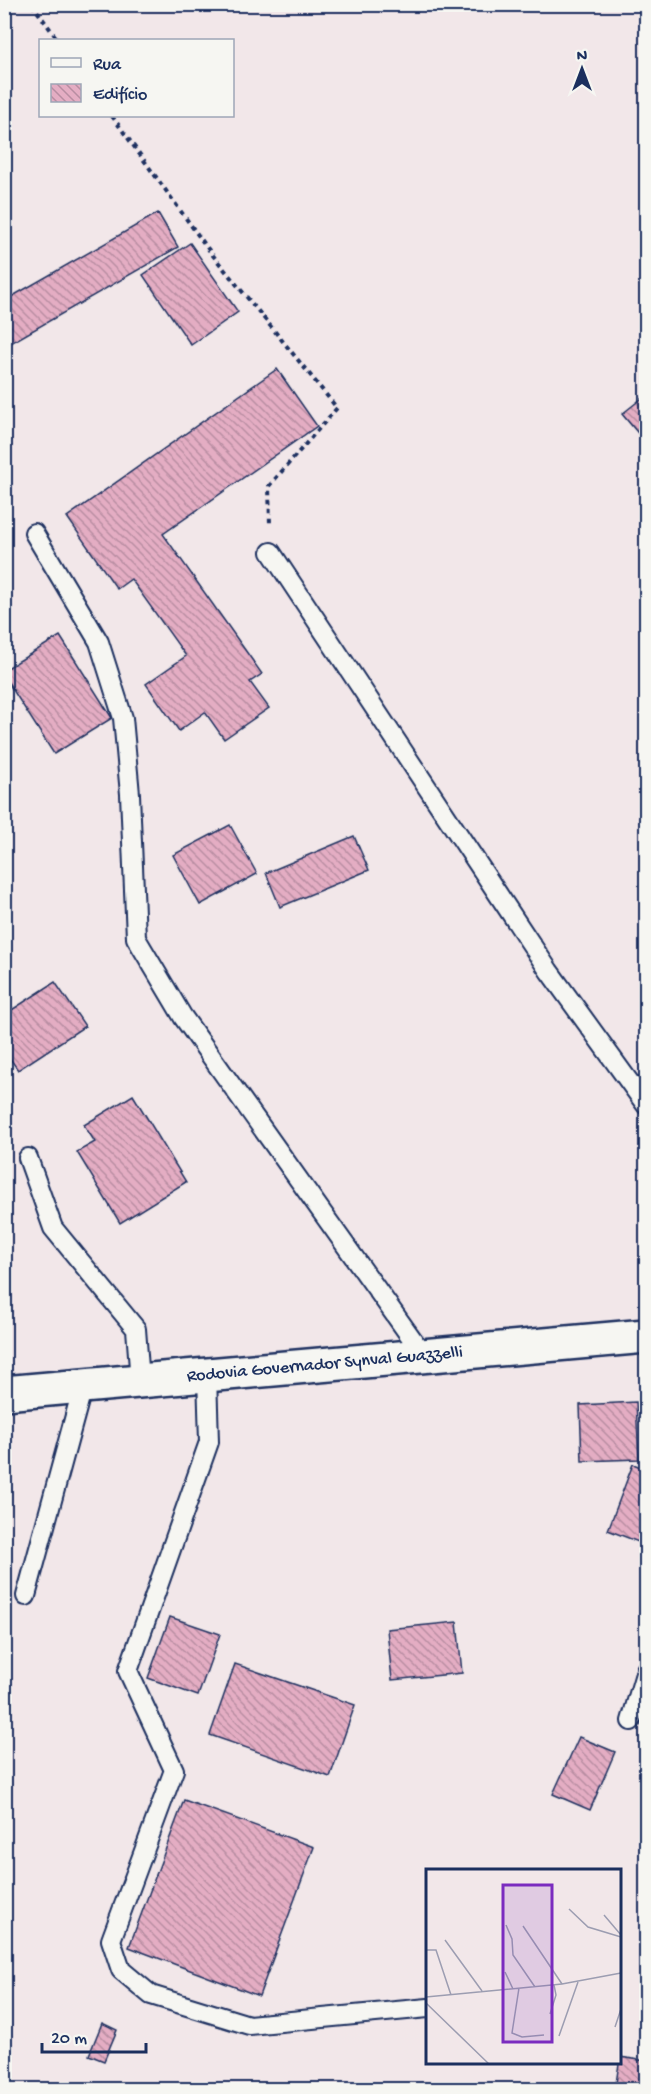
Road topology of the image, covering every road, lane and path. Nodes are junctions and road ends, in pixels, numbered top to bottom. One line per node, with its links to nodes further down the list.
1 (32, 4): 2 (path)
2 (57, 39)
3 (113, 117): 5 (path)
4 (34, 533): 9 (lane)
5 (271, 552): 6 (lane)
6 (646, 1105)
7 (28, 1158): 11 (lane)
8 (646, 1336): 9 (main road, Rodovia Governador Synval Guazzelli)
9 (425, 1357): 10 (main road, Rodovia Governador Synval Guazzelli)
10 (207, 1375): 11 (main road, Rodovia Governador Synval Guazzelli); 17 (lane)
11 (140, 1381): 12 (main road, Rodovia Governador Synval Guazzelli)
12 (82, 1386): 13 (main road, Rodovia Governador Synval Guazzelli); 14 (lane)
13 (4, 1393)
14 (26, 1596)
15 (646, 1670): 16 (lane)
16 (631, 1721)
17 (426, 2008)

